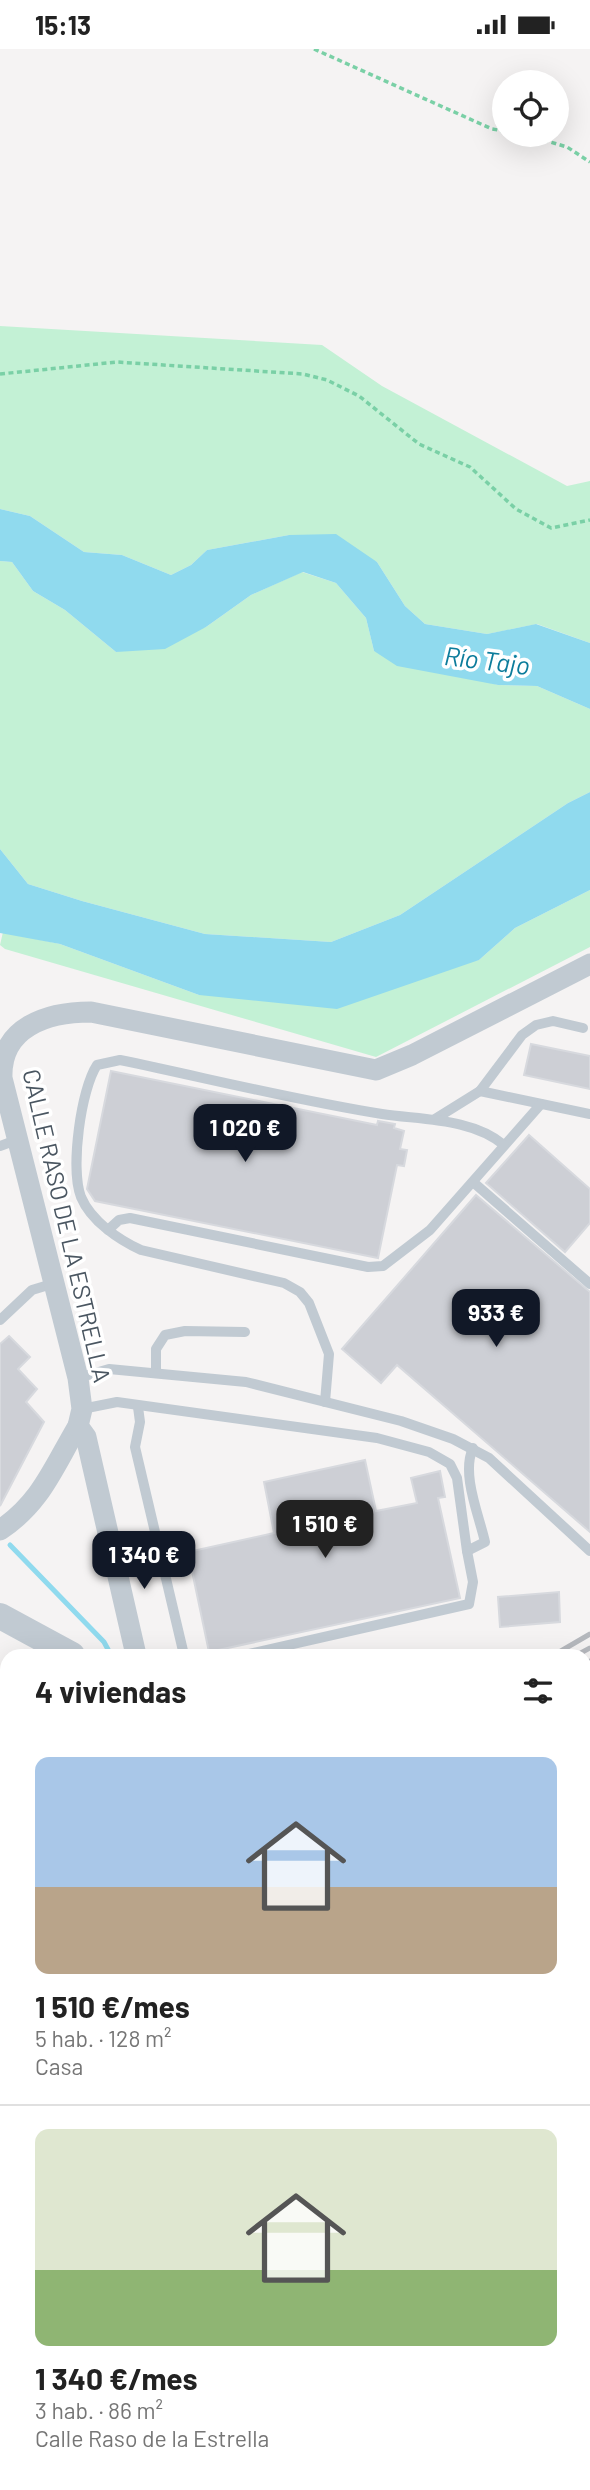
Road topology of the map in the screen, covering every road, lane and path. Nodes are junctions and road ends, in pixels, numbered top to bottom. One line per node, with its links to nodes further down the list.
1 (314, 49): 2 (path)
2 (492, 129)
3 (567, 147): 4 (path)
4 (590, 162)
5 (0, 374): 6 (path)
6 (590, 520)
7 (590, 964): 9 (street, CALLE RASO DE LA ESTRELLA)
8 (583, 1028): 10 (lane)
9 (1, 1062): 14 (street, CALLE RASO DE LA ESTRELLA)
10 (480, 1091): 11 (lane); 13 (lane)
11 (541, 1104): 12 (lane); 15 (lane)
12 (590, 1114)
13 (435, 1119): 15 (lane); 17 (lane)
14 (9, 1143): 19 (street, CALLE RASO DE LA ESTRELLA)
15 (504, 1146): 16 (lane)
16 (473, 1182): 17 (lane); 18 (lane)
17 (108, 1230): 24 (lane)
18 (589, 1280)
19 (55, 1283): 20 (lane); 23 (street, CALLE RASO DE LA ESTRELLA)
20 (0, 1320)
21 (245, 1332): 22 (lane)
22 (156, 1372): 23 (lane); 24 (lane)
23 (78, 1378): 26 (street, CALLE RASO DE LA ESTRELLA)
24 (325, 1402): 27 (lane)
25 (138, 1407): 26 (lane); 29 (lane); 34 (lane)
26 (80, 1418): 28 (street); 33 (street, CALLE RASO DE LA ESTRELLA)
27 (473, 1448): 29 (lane); 30 (lane)
28 (0, 1530)
29 (467, 1551): 35 (lane)
30 (590, 1551)
31 (0, 1616): 32 (street)
32 (61, 1649)
33 (135, 1649)
34 (183, 1649)
35 (271, 1649)

